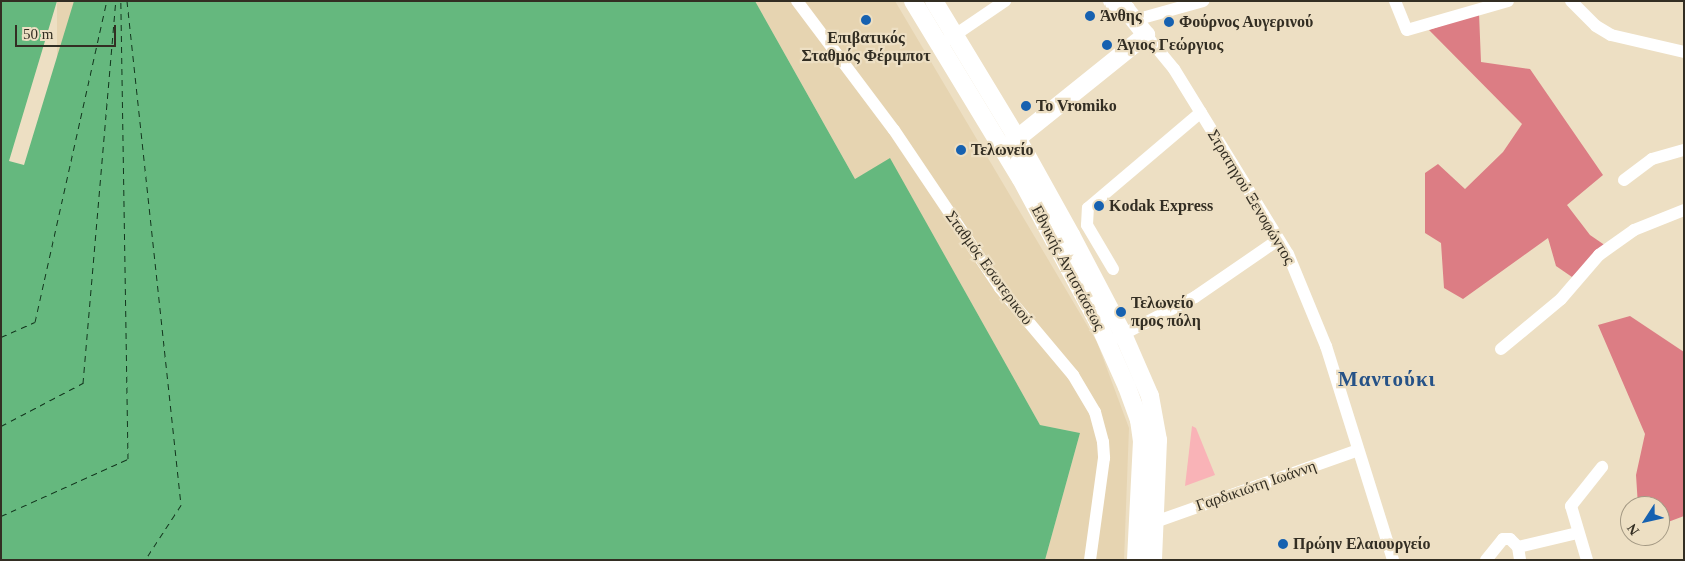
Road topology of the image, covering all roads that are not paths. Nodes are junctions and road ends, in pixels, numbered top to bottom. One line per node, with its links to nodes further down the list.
1 (796, 1): 33 (street, Σταθμός Εσωτερικού)
2 (913, 1): 12 (main road, Εθνικής Αντιστάσεως)
3 (934, 1): 10 (main road, Εθνικής Αντιστάσεως)
4 (1005, 1): 10 (street)
5 (1203, 1): 9 (street)
6 (1395, 1): 7 (street)
7 (1508, 1)
8 (1571, 1): 13 (street)
9 (1128, 8): 11 (main road, Στρατηγού Ξενοφώντος)
10 (955, 35): 12 (street); 15 (main road, Εθνικής Αντιστάσεως)
11 (1146, 35): 14 (street, Στρατηγού Ξενοφώντος); 15 (main road)
12 (940, 46): 16 (main road, Εθνικής Αντιστάσεως)
13 (1684, 52)
14 (1200, 112): 20 (street); 22 (street, Στρατηγού Ξενοφώντος)
15 (1017, 138): 16 (main road); 21 (main road, Εθνικής Αντιστάσεως)
16 (1003, 149): 21 (main road, Εθνικής Αντιστάσεως)
17 (1684, 150): 18 (street)
18 (1624, 180)
19 (1684, 210): 25 (street)
20 (1088, 225): 21 (street); 23 (street)
21 (1064, 240): 24 (main road, Εθνικής Αντιστάσεως)
22 (1278, 240): 24 (street); 26 (street, Στρατηγού Ξενοφώντος)
23 (1113, 269)
24 (1115, 338): 28 (main road, Εθνικής Αντιστάσεως); 29 (main road, Εθνικής Αντιστάσεως)
25 (1501, 348)
26 (1358, 450): 30 (street, Γαρδικιώτη Ιωάννη); 36 (street, Στρατηγού Ξενοφώντος)
27 (1602, 467): 31 (street)
28 (1138, 500): 29 (main road); 34 (main road, Εθνικής Αντιστάσεως)
29 (1156, 501): 30 (main road, Εθνικής Αντιστάσεως)
30 (1155, 522): 35 (main road, Εθνικής Αντιστάσεως)
31 (1578, 532): 32 (street); 39 (street)
32 (1518, 547): 37 (street); 38 (street)
33 (1090, 560)
34 (1136, 560)
35 (1153, 560)
36 (1392, 560)
37 (1486, 560)
38 (1520, 560)
39 (1587, 560)

